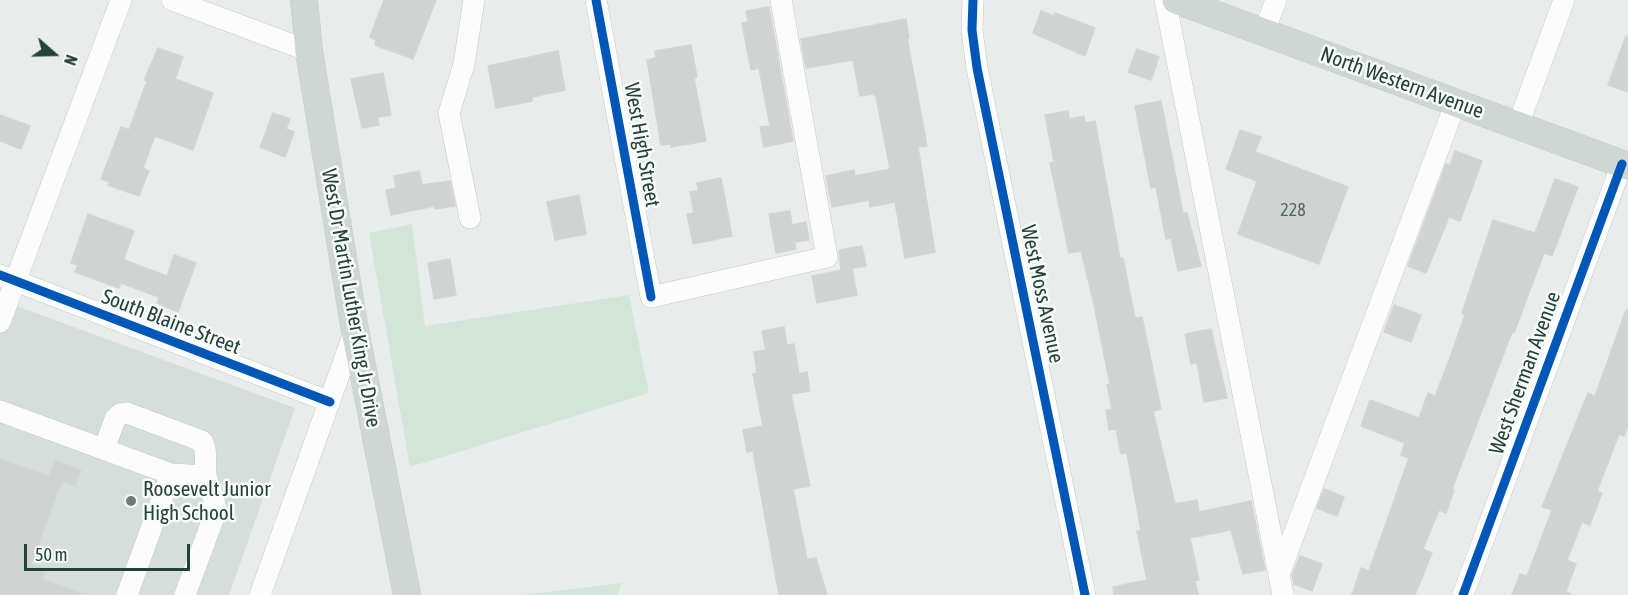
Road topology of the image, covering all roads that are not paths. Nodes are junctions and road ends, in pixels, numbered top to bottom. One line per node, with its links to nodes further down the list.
1 (121, 0): 18 (street)
2 (172, 0): 13 (street)
3 (304, 0): 13 (main road, West Dr Martin Luther King Jr Drive)
4 (474, 0): 17 (street)
5 (596, 0): 6 (street, West High Street)
6 (781, 0)
7 (973, 0): 31 (street, West Moss Avenue)
8 (1165, 0): 26 (street)
9 (1276, 0): 12 (street)
10 (1564, 0): 15 (street)
11 (1190, 2): 12 (main road, North Western Avenue)
12 (1264, 32): 14 (main road, North Western Avenue)
13 (309, 51): 20 (main road, West Dr Martin Luther King Jr Drive)
14 (1455, 102): 15 (main road, North Western Avenue); 26 (street)
15 (1518, 125): 16 (main road, North Western Avenue)
16 (1625, 165): 32 (street, West Sherman Avenue)
17 (470, 218)
18 (8, 278): 19 (street); 21 (street, South Blaine Street)
19 (0, 322)
20 (355, 330): 21 (street); 30 (main road, West Dr Martin Luther King Jr Drive)
21 (330, 402): 29 (street)
22 (0, 411): 23 (street)
23 (104, 449): 24 (street); 25 (street)
24 (171, 474): 25 (street); 27 (street)
25 (206, 476): 28 (street)
26 (1281, 585)
27 (127, 595)
28 (185, 595)
29 (260, 595)
30 (407, 595)
31 (1085, 595)
32 (1463, 595)

